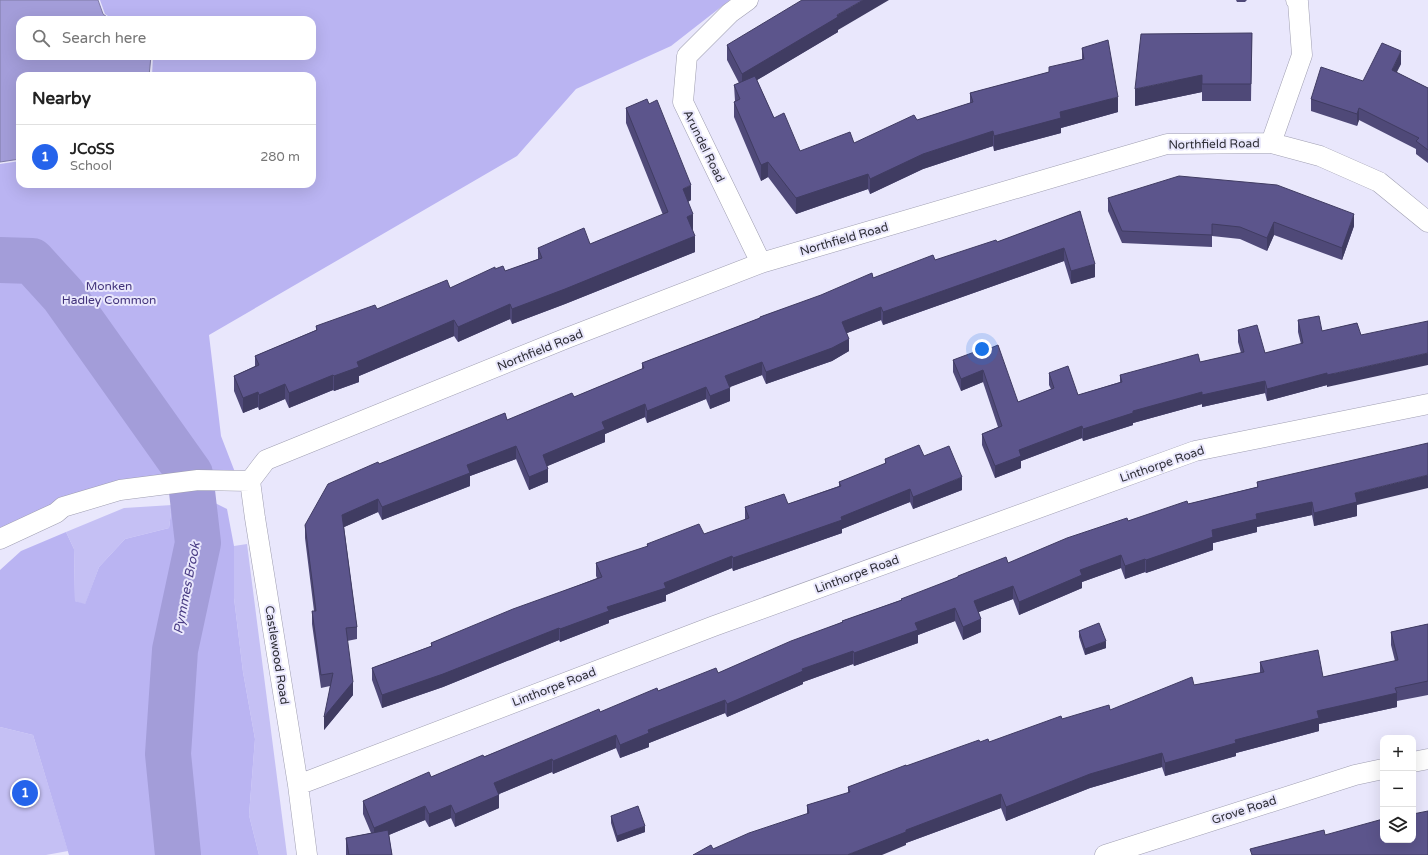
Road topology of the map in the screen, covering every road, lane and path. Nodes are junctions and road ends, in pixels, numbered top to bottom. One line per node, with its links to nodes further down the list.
1 (748, 0): 5 (street, Arundel Road)
2 (1296, 0): 3 (street)
3 (1271, 143): 4 (street, Northfield Road); 5 (street, Northfield Road)
4 (1428, 222)
5 (760, 263): 7 (street, Northfield Road)
6 (1428, 404): 12 (street, Linthorpe Road)
7 (250, 481): 8 (street); 12 (street, Castlewood Road)
8 (0, 539)
9 (1428, 759): 10 (street)
10 (1416, 761)
11 (1380, 770): 14 (street, Grove Road)
12 (298, 785): 13 (street, Castlewood Road)
13 (307, 855)
14 (1105, 855)

